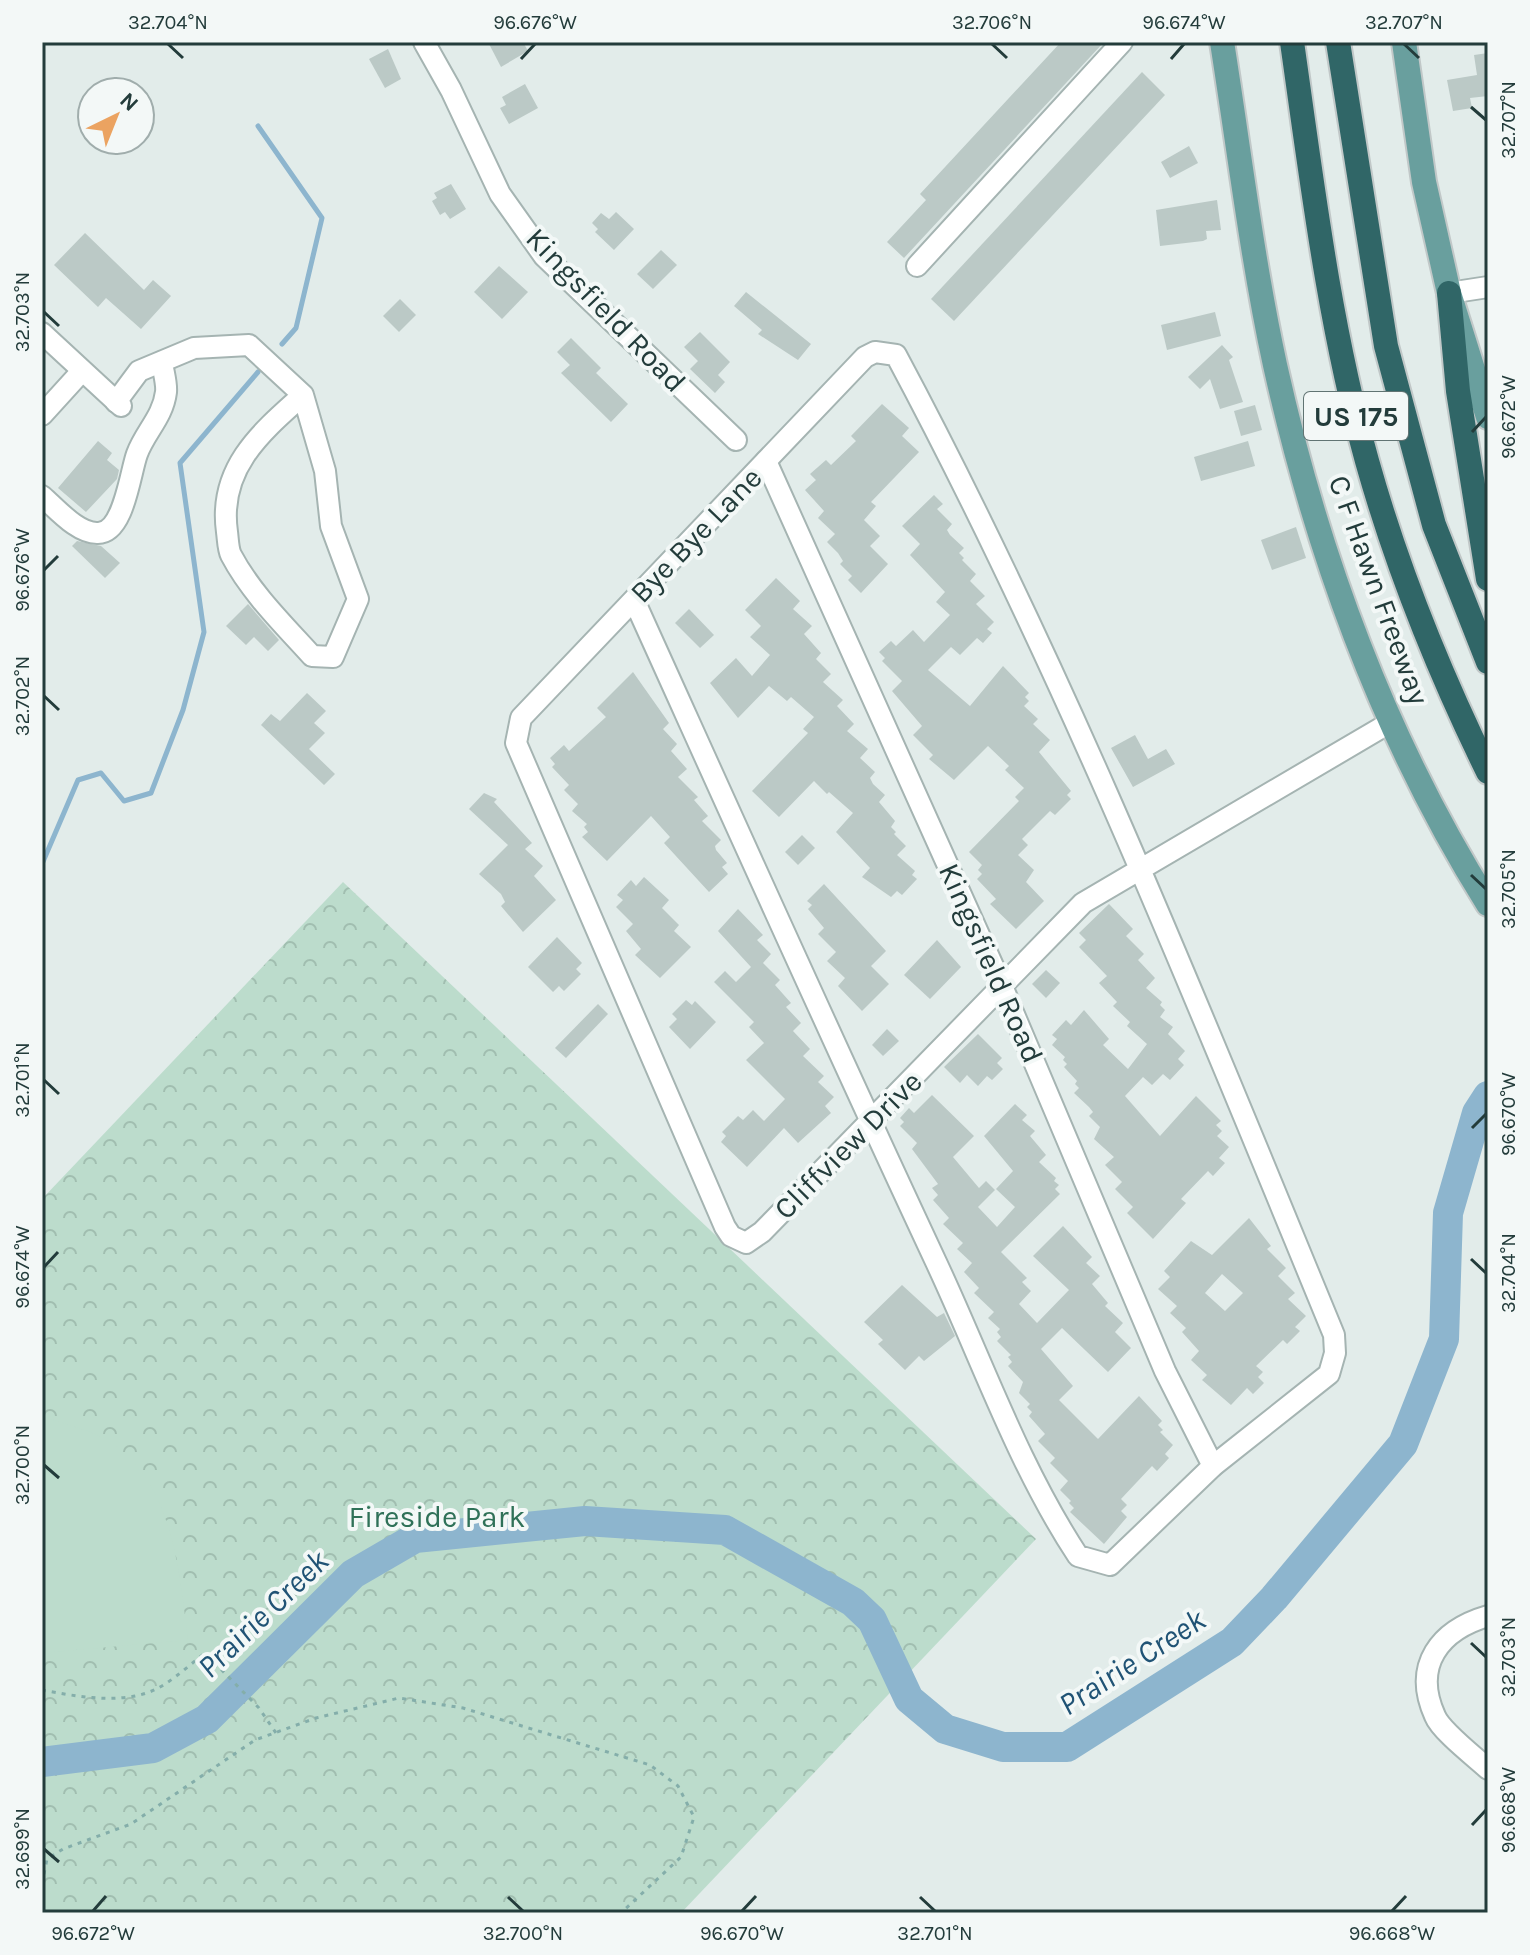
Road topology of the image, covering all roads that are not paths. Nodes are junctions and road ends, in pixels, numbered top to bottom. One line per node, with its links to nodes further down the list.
1 (424, 42): 16 (street, Kingsfield Road)
2 (1122, 42): 7 (street)
3 (1222, 42): 22 (main road, C F Hawn Freeway)
4 (1292, 42): 24 (highway, C F Hawn Freeway / US 175)
5 (1338, 42): 21 (highway, US 175)
6 (1404, 42): 9 (main road)
7 (917, 266)
8 (1488, 287): 9 (street)
9 (1449, 293): 15 (main road); 19 (highway)
10 (42, 333): 12 (street)
11 (162, 362): 12 (street); 13 (street); 18 (street)
12 (82, 371): 14 (street)
13 (303, 395): 13 (street)
14 (42, 415)
15 (1488, 417)
16 (736, 440)
17 (766, 461): 20 (street, Bye Bye Lane); 25 (street, Bye Bye Lane); 27 (street, Kingsfield Road)
18 (42, 496)
19 (1488, 579)
20 (634, 600): 23 (street, Bye Bye Lane); 28 (street)
21 (1488, 662)
22 (1391, 722): 25 (street, Cliffview Drive); 26 (main road, C F Hawn Freeway)
23 (516, 743): 28 (street, Cliffview Drive)
24 (1488, 772)
25 (1142, 869): 27 (street, Cliffview Drive); 29 (street)
26 (1488, 904)
27 (1002, 986): 28 (street, Cliffview Drive); 29 (street, Kingsfield Road)
28 (871, 1123): 29 (street)
29 (1213, 1466)
30 (1488, 1616): 31 (street)
31 (1488, 1769)

